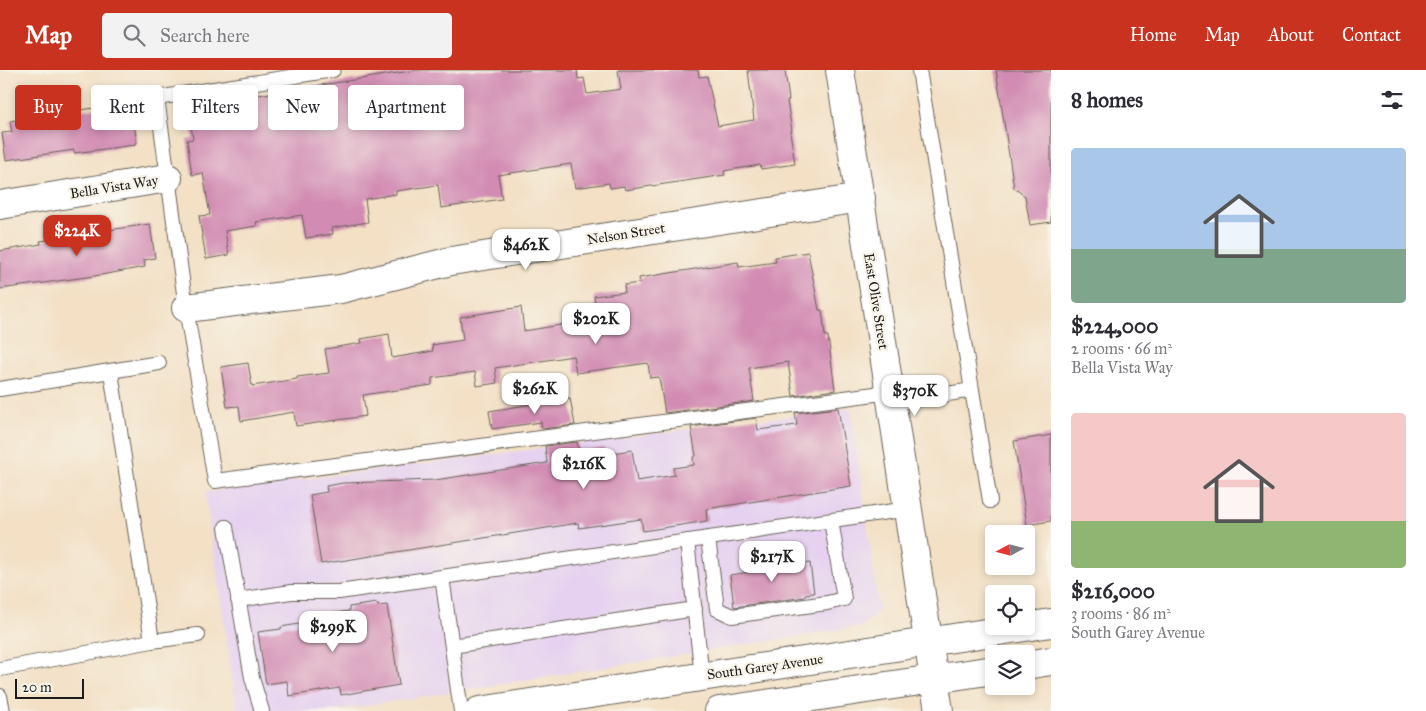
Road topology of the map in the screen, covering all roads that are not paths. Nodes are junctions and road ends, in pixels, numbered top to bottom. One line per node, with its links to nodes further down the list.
1 (333, 70): 4 (lane)
2 (840, 70): 5 (street, East Olive Street)
3 (920, 70): 11 (lane)
4 (168, 178): 6 (street, Bella Vista Way); 7 (lane)
5 (860, 198): 7 (street, Nelson Street); 12 (street, East Olive Street)
6 (0, 205)
7 (186, 308): 12 (lane)
8 (159, 363): 9 (lane)
9 (111, 372): 10 (lane); 24 (lane)
10 (0, 389)
11 (972, 390): 12 (lane); 13 (lane)
12 (891, 398): 14 (street, East Olive Street)
13 (990, 501)
14 (908, 509): 15 (lane); 25 (street, East Olive Street)
15 (831, 520): 17 (lane); 17 (lane)
16 (226, 527): 20 (lane)
17 (708, 538): 18 (lane)
18 (687, 541): 19 (lane); 21 (lane)
19 (442, 577): 20 (lane); 26 (lane)
20 (238, 600): 35 (lane)
21 (695, 609): 26 (lane); 31 (lane)
22 (1051, 623): 25 (street, South Garey Avenue)
23 (198, 634): 24 (lane)
24 (152, 641): 29 (lane)
25 (928, 643): 31 (street, South Garey Avenue); 32 (street, East Olive Street)
26 (452, 646): 36 (lane)
27 (1051, 661): 28 (street)
28 (1035, 664)
29 (0, 669)
30 (985, 672): 32 (street)
31 (702, 677): 37 (street, South Garey Avenue)
32 (934, 680): 38 (street); 39 (street, East Olive Street)
33 (0, 696): 34 (lane)
34 (3, 711)
35 (262, 711)
36 (461, 711)
37 (480, 711)
38 (719, 711)
39 (939, 711)

